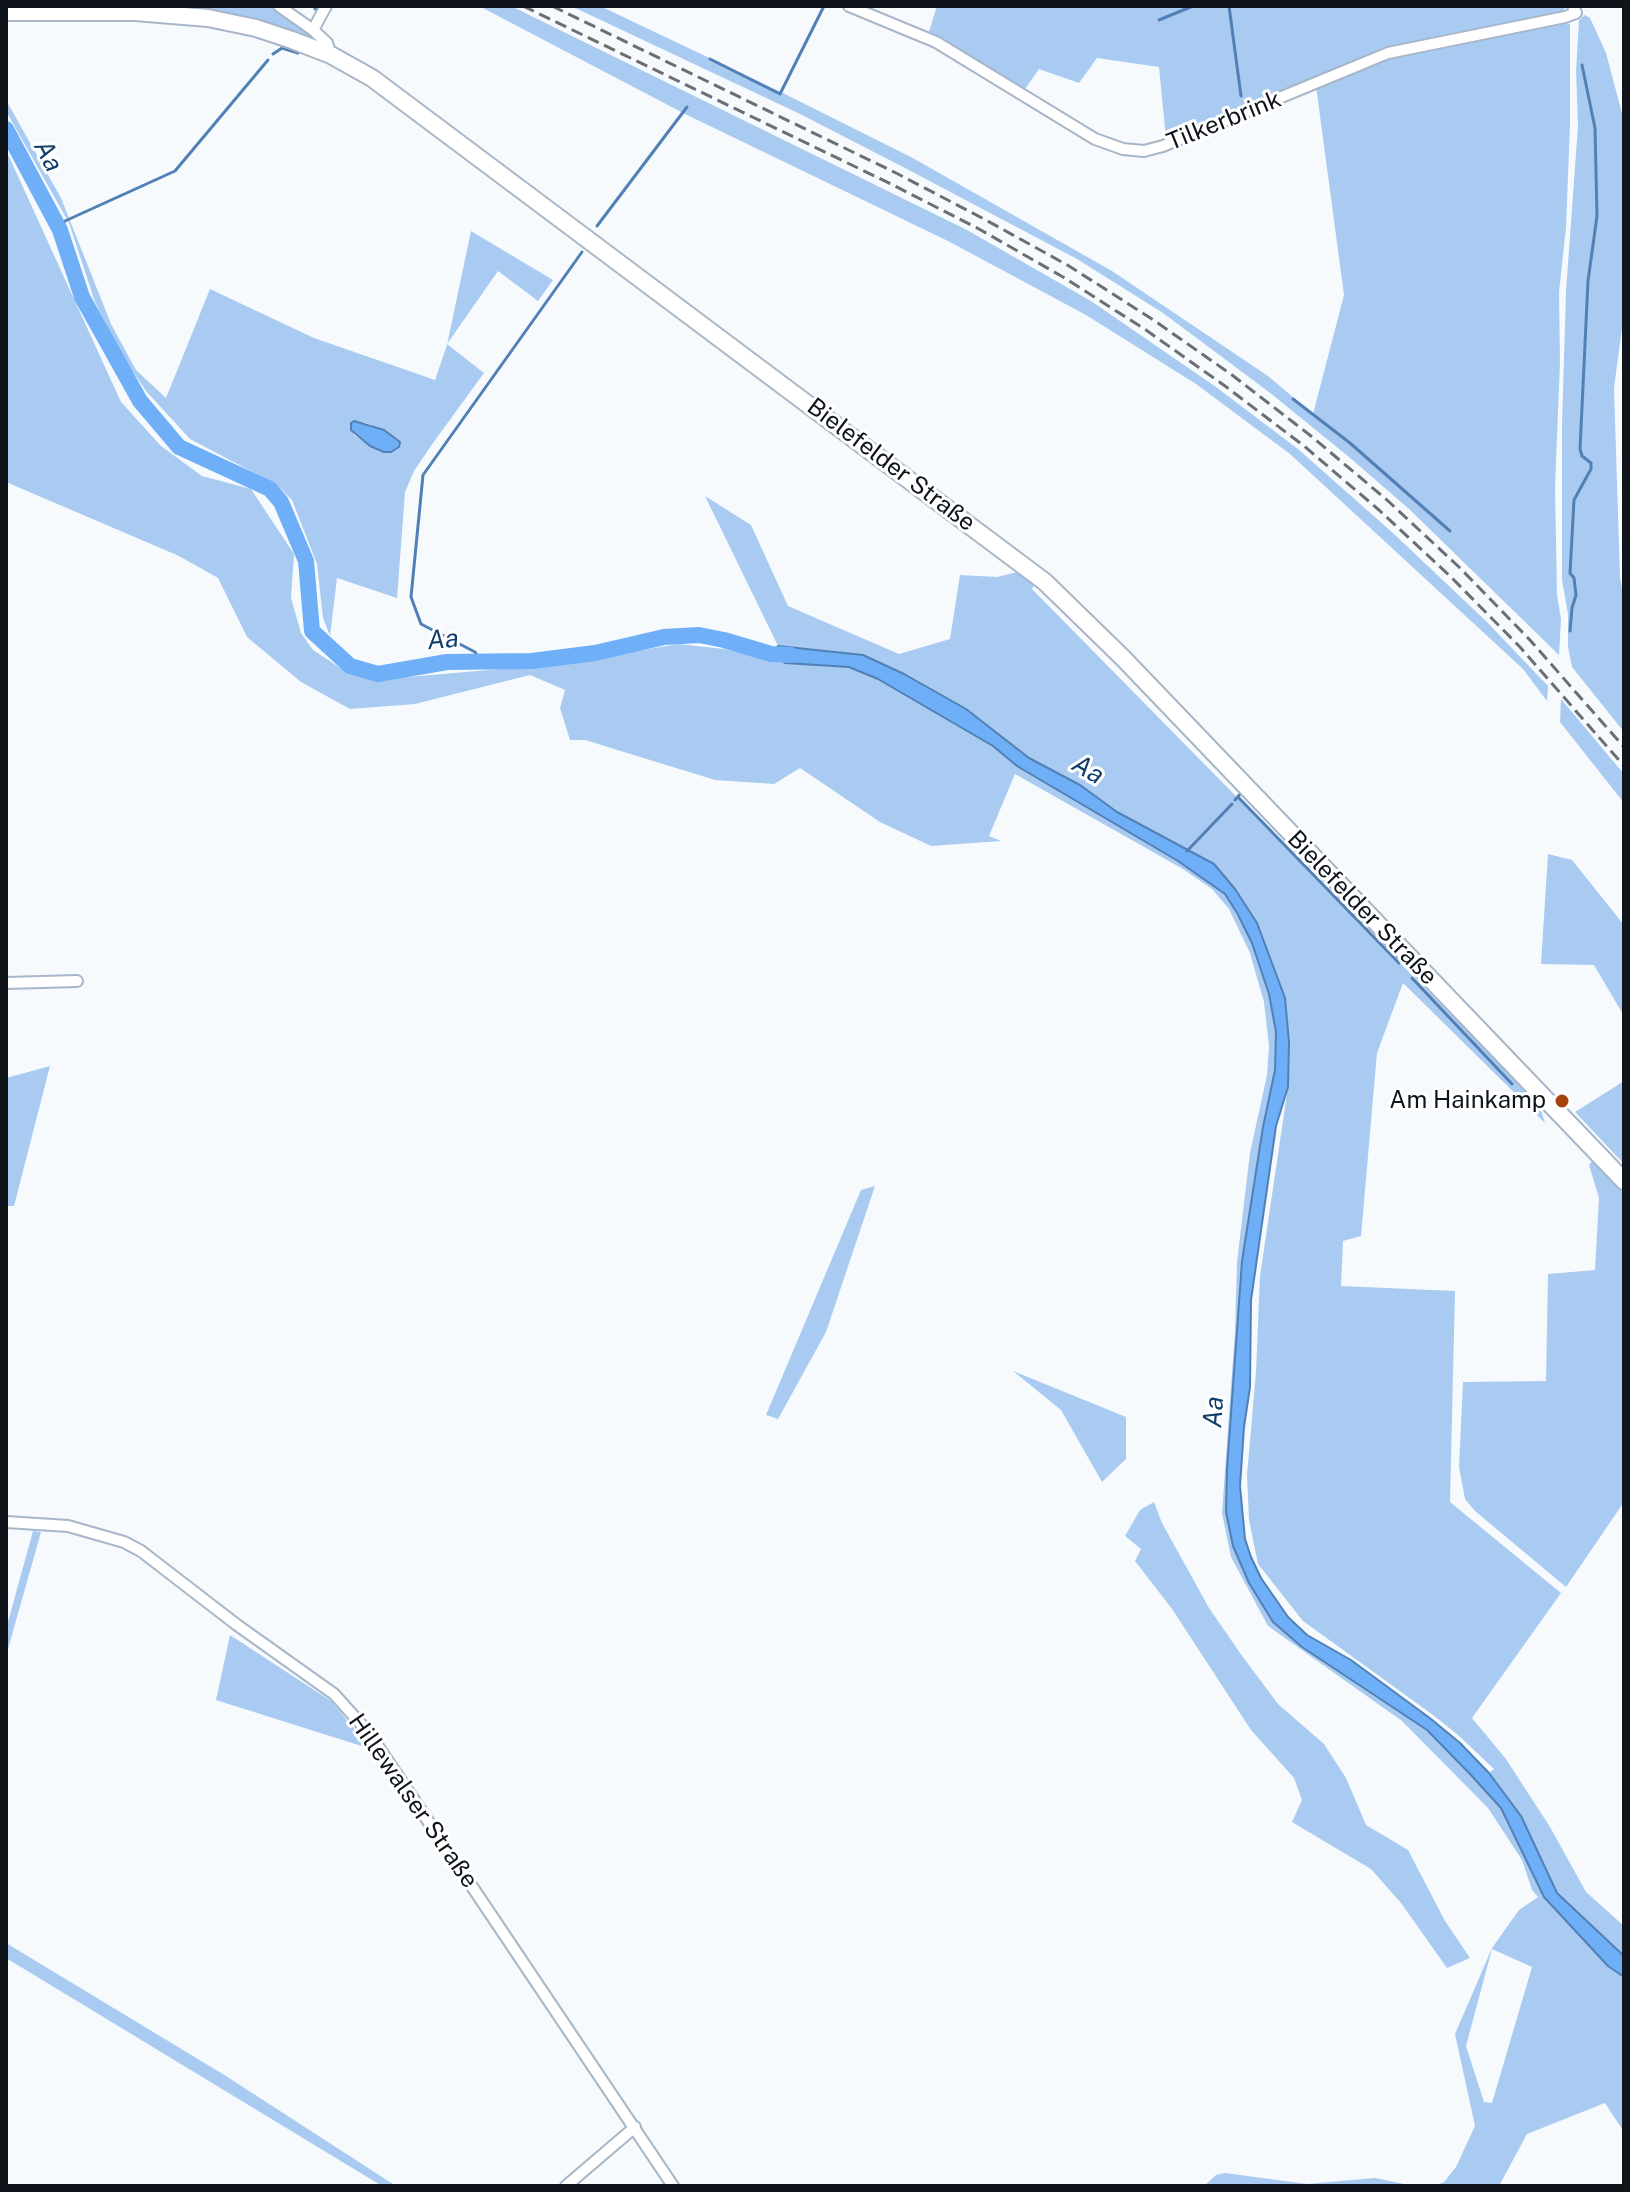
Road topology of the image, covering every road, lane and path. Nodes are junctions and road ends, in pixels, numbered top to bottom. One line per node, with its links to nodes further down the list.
1 (279, 6): 6 (street)
2 (326, 6): 6 (street)
3 (849, 6): 4 (street, Tilkerbrink)
4 (1574, 9)
5 (6, 12): 7 (main road, Bielefelder Straße)
6 (313, 30): 7 (street)
7 (331, 55): 10 (main road, Bielefelder Straße)
8 (77, 981): 9 (street)
9 (6, 983)
10 (1624, 1181)
11 (6, 1522): 12 (street, Hillewalser Straße)
12 (635, 2127): 13 (street); 14 (street, Hillewalser Straße)
13 (566, 2186)
14 (673, 2186)

